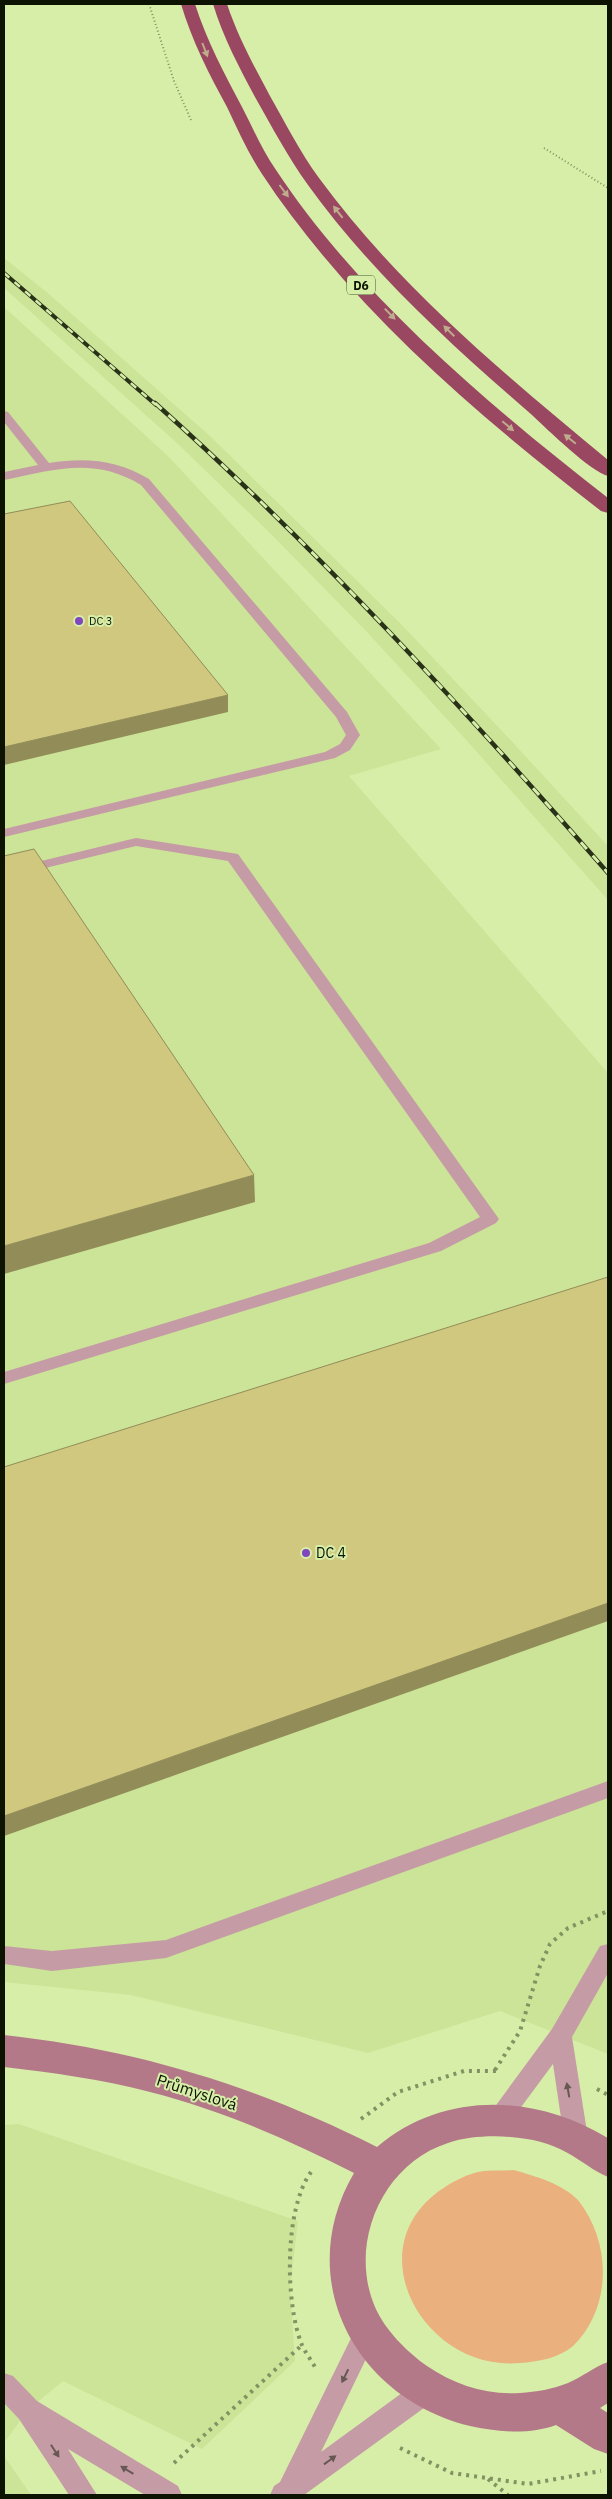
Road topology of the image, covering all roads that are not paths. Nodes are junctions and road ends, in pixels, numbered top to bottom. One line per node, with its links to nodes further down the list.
1 (188, 4): 7 (highway, D6, one-way to 7)
2 (220, 4): 5 (highway, D6, one-way to 2)
3 (4, 415): 4 (lane)
4 (46, 467): 6 (lane); 8 (lane)
5 (608, 470)
6 (4, 476)
7 (608, 507)
8 (4, 833)
9 (4, 874): 10 (lane)
10 (4, 1378)
11 (608, 1789): 13 (lane)
12 (608, 1953): 14 (lane)
13 (4, 1955)
14 (560, 2036): 16 (lane); 17 (lane, one-way to 14)
15 (4, 2051): 19 (main road, Průmyslová)
16 (499, 2119): 17 (main road); 19 (main road)
17 (576, 2138): 18 (main road)
18 (608, 2160)
19 (381, 2168): 20 (main road)
20 (367, 2332): 23 (main road); 28 (lane, one-way to 28)
21 (608, 2381): 24 (main road)
22 (4, 2385): 25 (lane)
23 (426, 2391): 24 (main road); 28 (lane, one-way to 23)
24 (561, 2406): 26 (main road)
25 (28, 2410): 27 (lane, one-way to 25); 29 (lane, one-way to 29)
26 (608, 2434)
27 (160, 2490)
28 (287, 2492)
29 (84, 2495)

